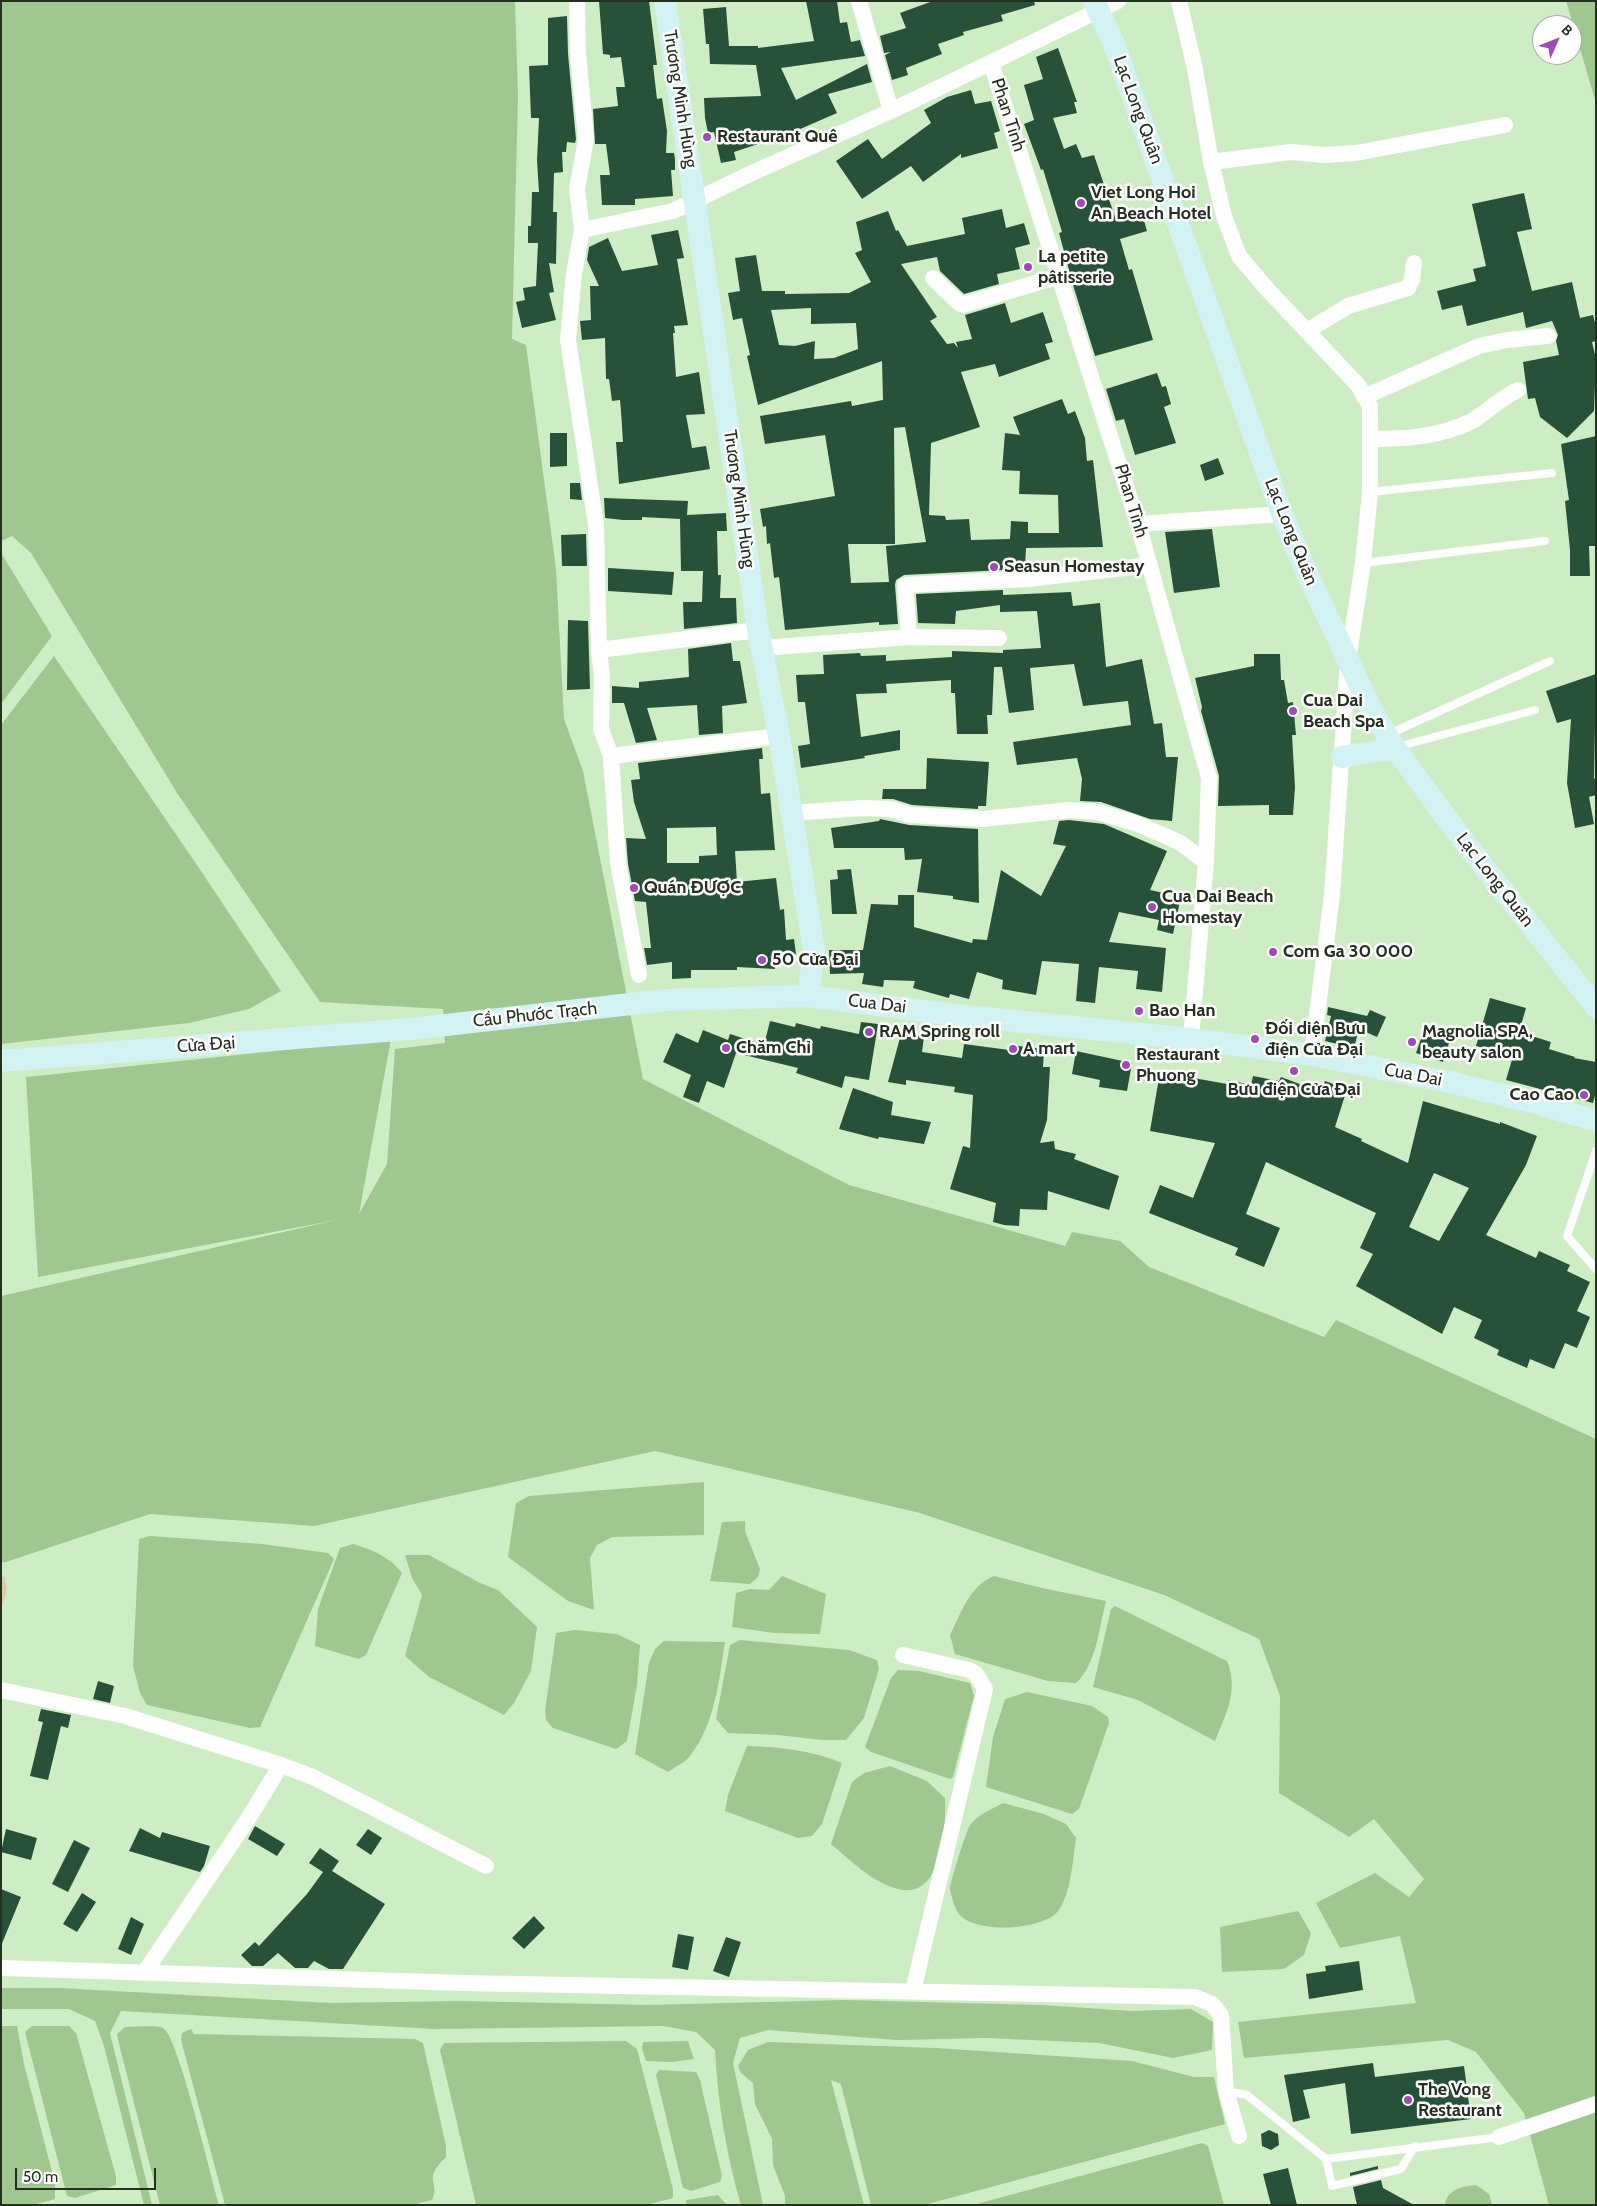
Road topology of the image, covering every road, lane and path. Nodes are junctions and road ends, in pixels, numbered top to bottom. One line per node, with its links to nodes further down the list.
1 (577, 1): 11 (street)
2 (665, 1): 10 (street, Trương Minh Hùng)
3 (859, 1): 7 (street)
4 (1179, 1): 9 (street)
5 (1104, 4): 6 (street); 22 (street, Lạc Long Quân)
6 (991, 63): 7 (street); 13 (street, Phan Tình)
7 (891, 111): 10 (street)
8 (1505, 125): 9 (street)
9 (1211, 162): 15 (street)
10 (696, 200): 11 (street); 29 (street, Trương Minh Hùng)
11 (582, 230): 30 (street)
12 (1414, 262): 15 (street)
13 (1059, 276): 14 (street); 23 (street, Phan Tình)
14 (933, 278)
15 (1307, 331): 18 (street)
16 (1548, 336): 18 (street)
17 (1518, 390): 19 (street)
18 (1364, 397): 19 (street)
19 (1371, 439): 21 (street)
20 (1552, 473): 21 (lane)
21 (1370, 492): 25 (street)
22 (1282, 514): 23 (street); 31 (street, Lạc Long Quân)
23 (1138, 524): 26 (street, Phan Tình)
24 (1545, 541): 25 (lane)
25 (1363, 563): 31 (street)
26 (1150, 565): 27 (street); 39 (street, Phan Tình)
27 (909, 637): 28 (street); 29 (street)
28 (999, 638)
29 (760, 639): 30 (street); 34 (street, Trương Minh Hùng)
30 (599, 650): 36 (street)
31 (1348, 660): 35 (street, Lạc Long Quân); 37 (street)
32 (1550, 661): 35 (lane)
33 (1536, 710): 35 (lane)
34 (778, 736): 36 (street); 38 (street, Trương Minh Hùng)
35 (1391, 742): 37 (street); 43 (street, Lạc Long Quân)
36 (610, 756): 40 (street)
37 (1342, 757): 46 (street)
38 (791, 813): 39 (street); 41 (street, Trương Minh Hùng)
39 (1206, 862): 45 (street, Phan Tình)
40 (639, 975)
41 (808, 996): 42 (street, Cua Dai); 45 (street, Cua Dai)
42 (659, 1001): 44 (street, Cầu Phước Trạch)
43 (1596, 1007)
44 (411, 1030): 47 (street, Cửa Đại)
45 (1191, 1039): 46 (street, Cua Dai)
46 (1312, 1055): 48 (street, Cua Dai)
47 (1, 1061)
48 (1596, 1121)
49 (1596, 1151): 50 (lane)
50 (1596, 1269)
51 (903, 1655): 57 (street)
52 (1, 1690): 53 (street)
53 (280, 1764): 54 (street); 56 (street)
54 (486, 1866)
55 (1, 1968): 56 (street)
56 (144, 1973): 57 (street)
57 (913, 1991): 58 (street)
58 (1226, 2091): 60 (street); 63 (lane)
59 (1596, 2104): 61 (street)
60 (1239, 2136)
61 (1499, 2138): 62 (lane)
62 (1416, 2146): 63 (lane); 63 (lane)
63 (1326, 2159)

